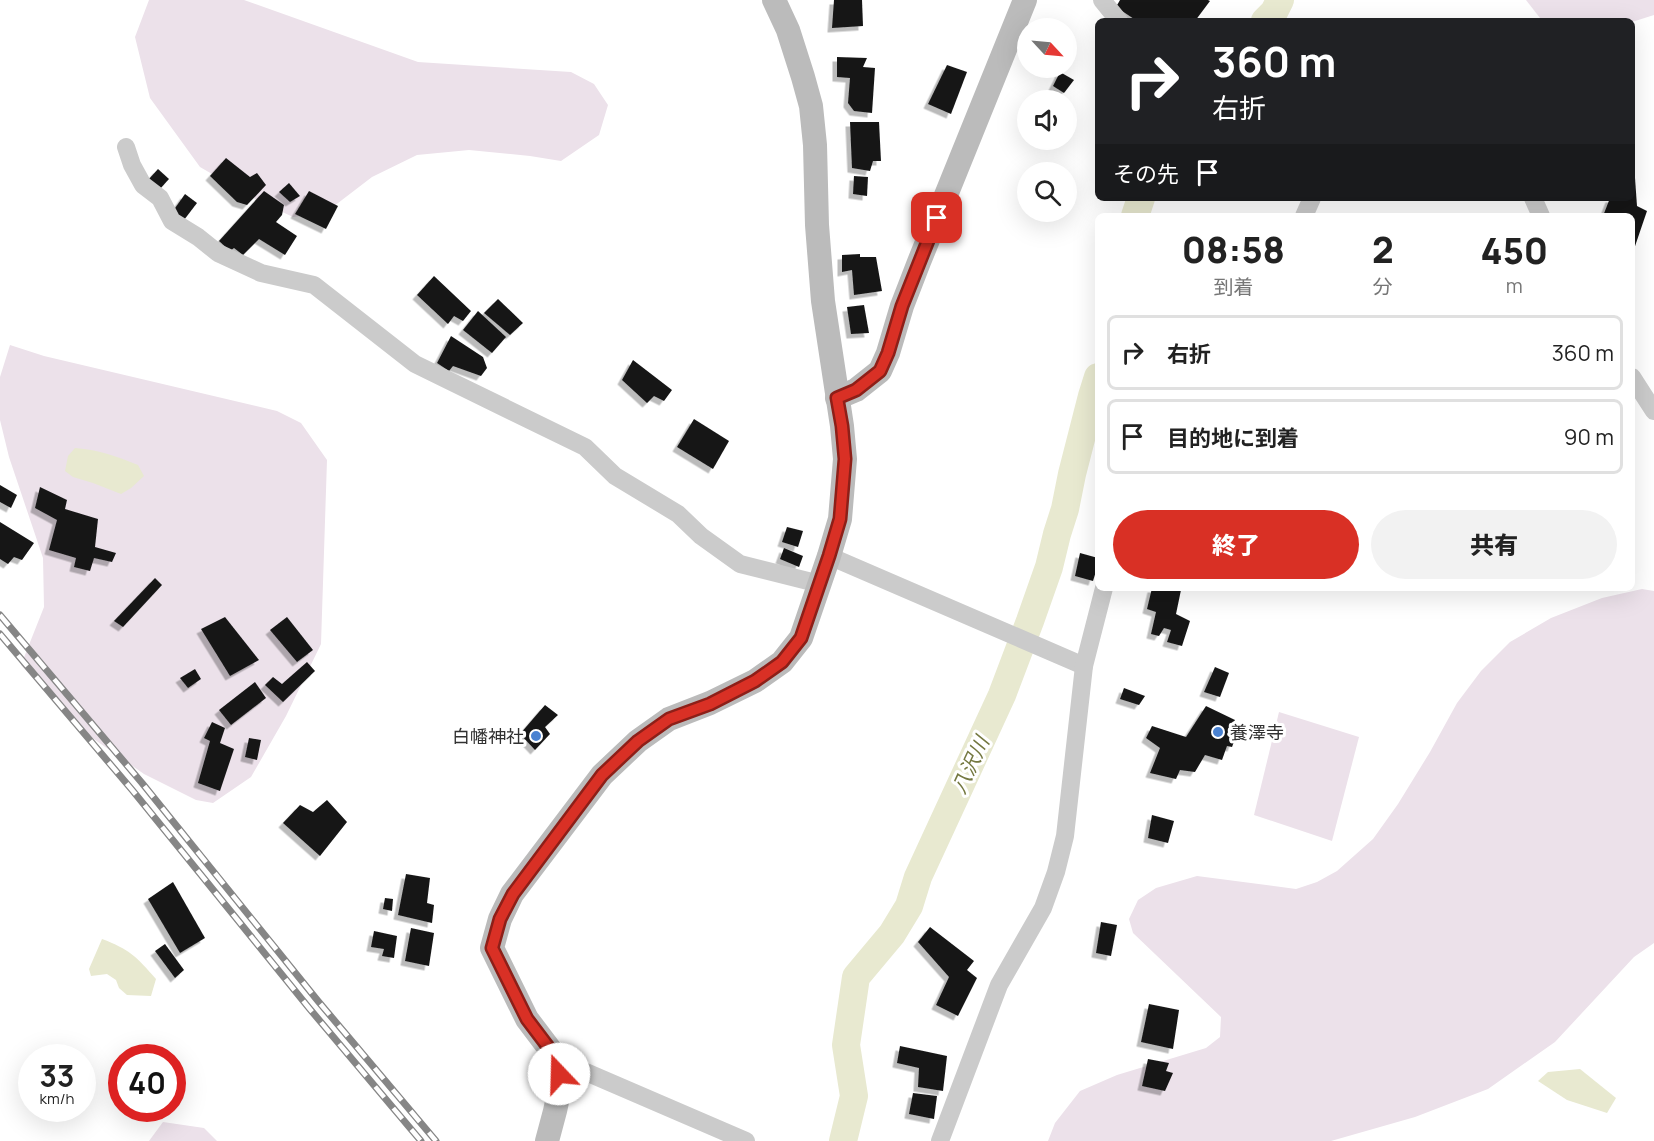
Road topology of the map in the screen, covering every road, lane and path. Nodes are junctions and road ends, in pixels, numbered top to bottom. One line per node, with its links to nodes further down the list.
1 (774, 0): 7 (street)
2 (1025, 0): 7 (street)
3 (1102, 0): 4 (street)
4 (1117, 18)
5 (126, 147): 10 (street)
6 (1635, 382): 8 (street)
7 (837, 398): 9 (street)
8 (1654, 411)
9 (829, 556): 10 (street); 12 (street)
10 (820, 584): 13 (street)
11 (1103, 591): 12 (street)
12 (1084, 666): 16 (street)
13 (558, 1060): 14 (street); 15 (street)
14 (547, 1141)
15 (746, 1141)
16 (940, 1141)

